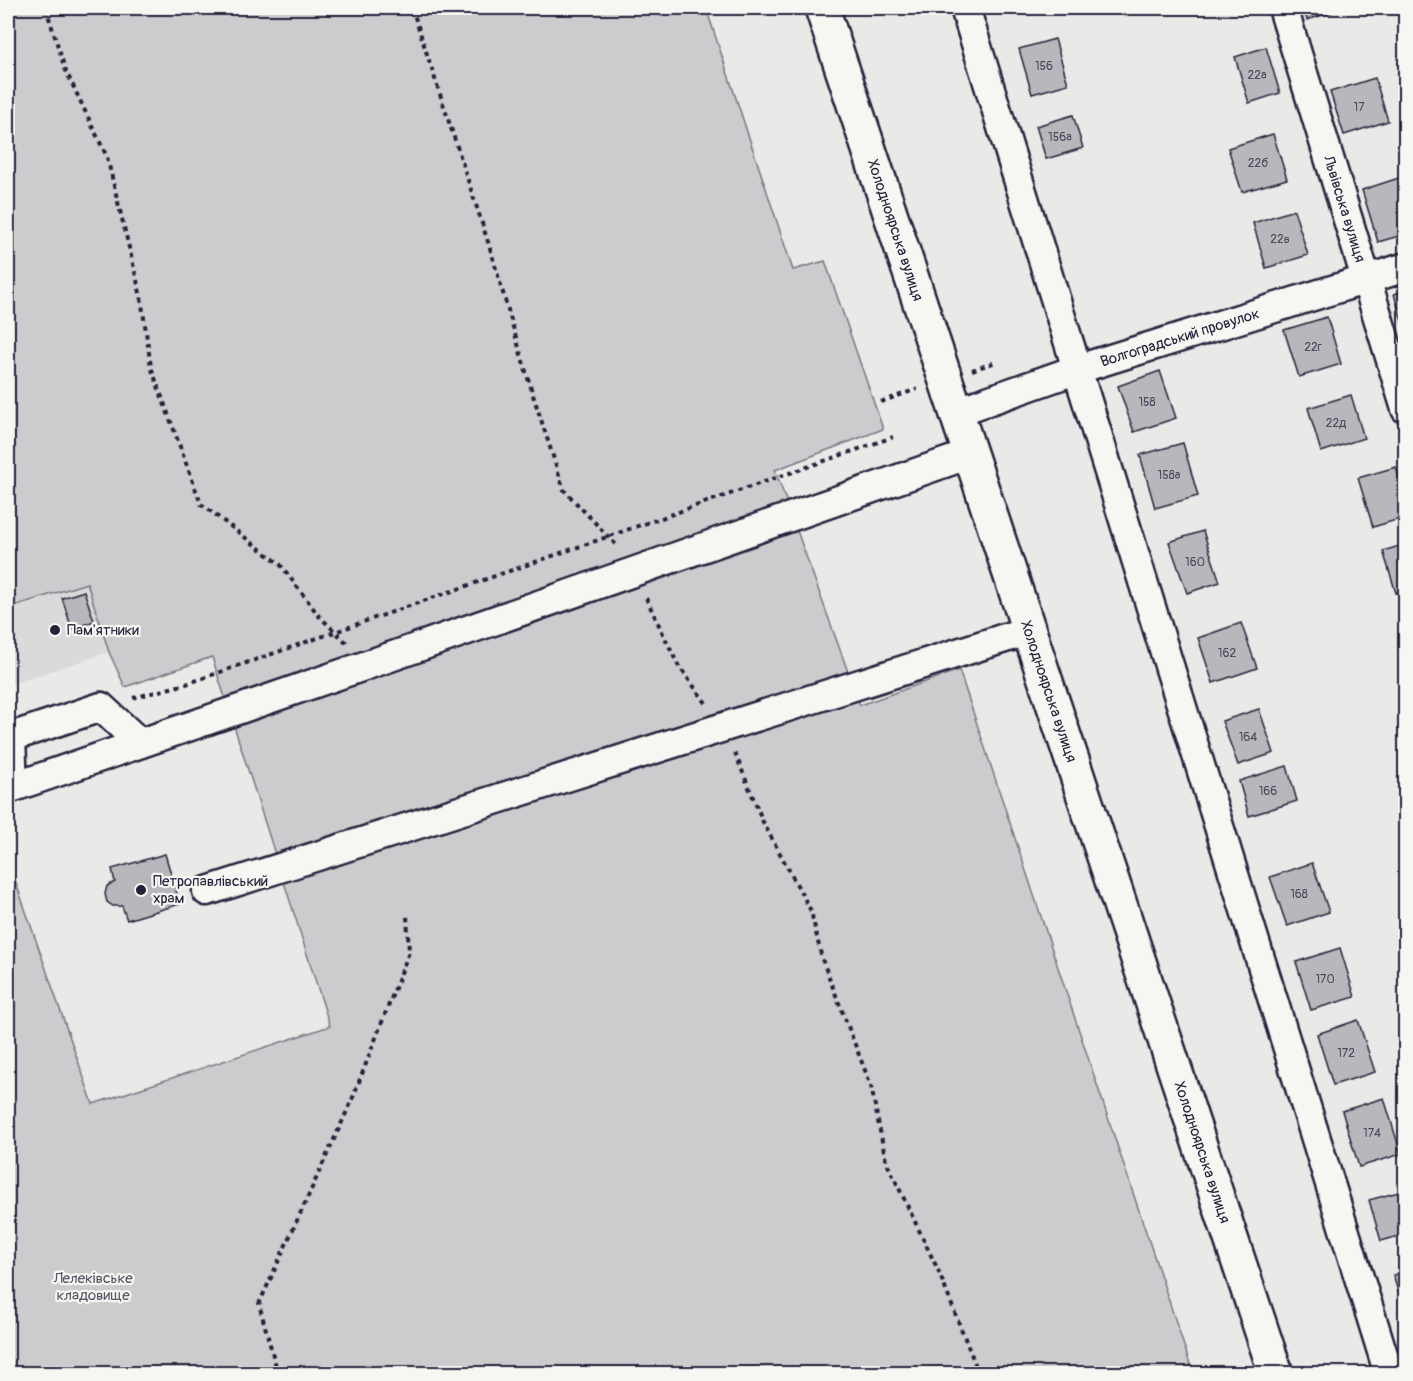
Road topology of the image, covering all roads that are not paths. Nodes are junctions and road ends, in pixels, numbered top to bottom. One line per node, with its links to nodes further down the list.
1 (822, 8): 8 (main road, Холодноярська вулиця)
2 (965, 8): 6 (street)
3 (1282, 8): 5 (street, Львівська вулиця)
4 (1406, 267): 5 (street, Волгоградський провулок)
5 (1365, 279): 6 (street, Волгоградський провулок); 7 (street, Львівська вулиця)
6 (1078, 369): 8 (street, Волгоградський провулок); 15 (street)
7 (1406, 409)
8 (956, 412): 9 (main road, Холодноярська вулиця)
9 (970, 454): 10 (main road, Холодноярська вулиця); 11 (street)
10 (1029, 630): 13 (street); 14 (main road, Холодноярська вулиця)
11 (140, 743): 12 (street); 12 (street)
12 (10, 788)
13 (207, 891)
14 (1276, 1374)
15 (1389, 1374)

